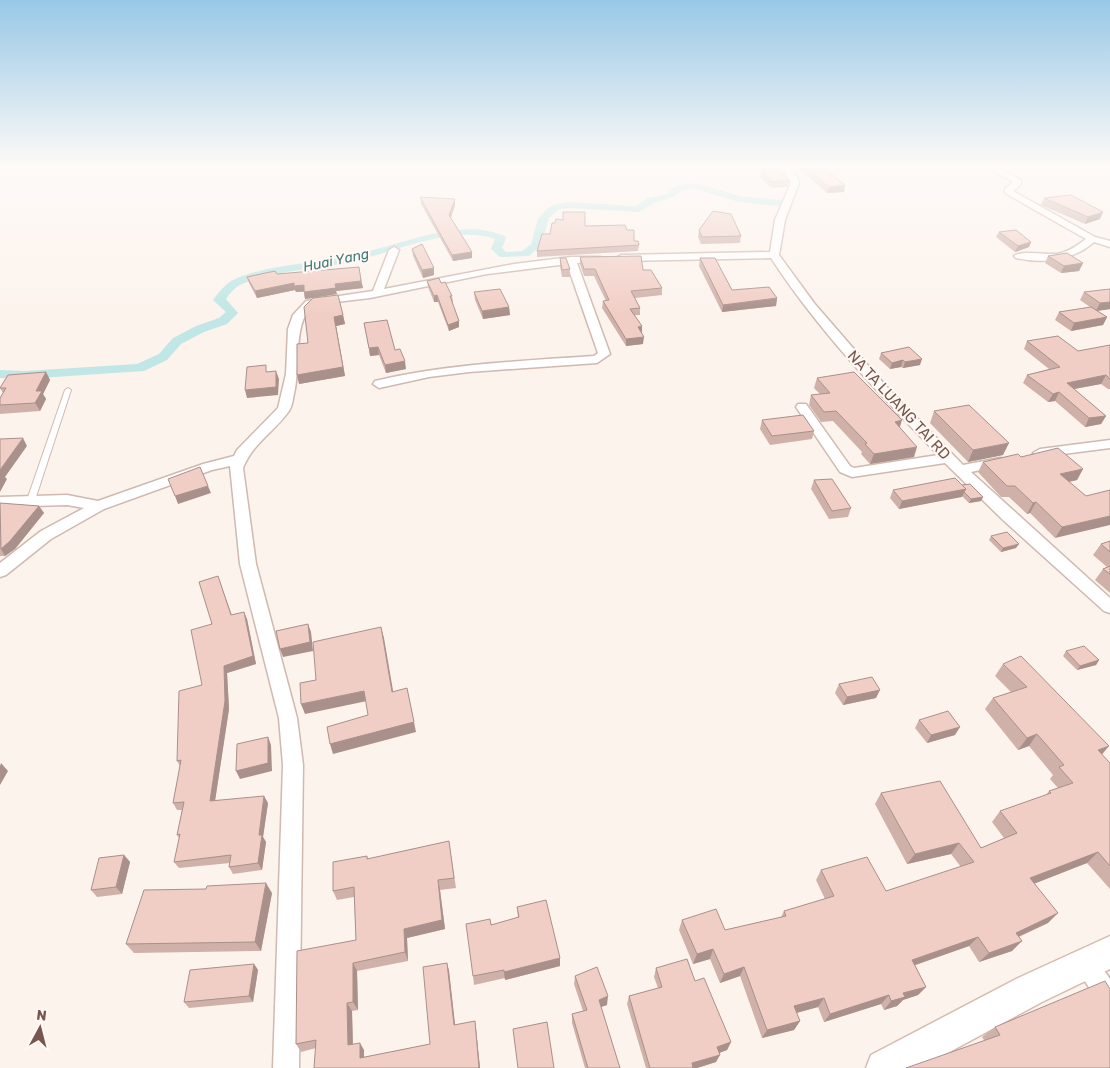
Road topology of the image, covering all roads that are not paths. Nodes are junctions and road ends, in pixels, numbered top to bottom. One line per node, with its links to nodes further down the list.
1 (782, 216): 6 (street)
2 (1051, 216): 3 (street)
3 (1092, 239): 4 (street); 7 (street)
4 (1110, 244)
5 (394, 250): 9 (street)
6 (774, 255): 8 (street); 14 (street, NA TA LUANG TAI RD)
7 (1019, 256)
8 (571, 260): 9 (street); 10 (street)
9 (377, 294): 15 (street)
10 (379, 384)
11 (68, 390): 17 (lane)
12 (802, 407): 14 (street)
13 (1110, 444): 16 (street)
14 (948, 458): 16 (street, NA TA LUANG TAI RD)
15 (238, 460): 19 (street); 24 (street)
16 (960, 470): 21 (street, NA TA LUANG TAI RD)
17 (31, 500): 18 (street); 19 (street)
18 (0, 502)
19 (99, 506): 20 (street)
20 (0, 571)
21 (1110, 607)
22 (1098, 958): 23 (street); 25 (main road)
23 (1110, 1000)
24 (286, 1068)
25 (884, 1068)

